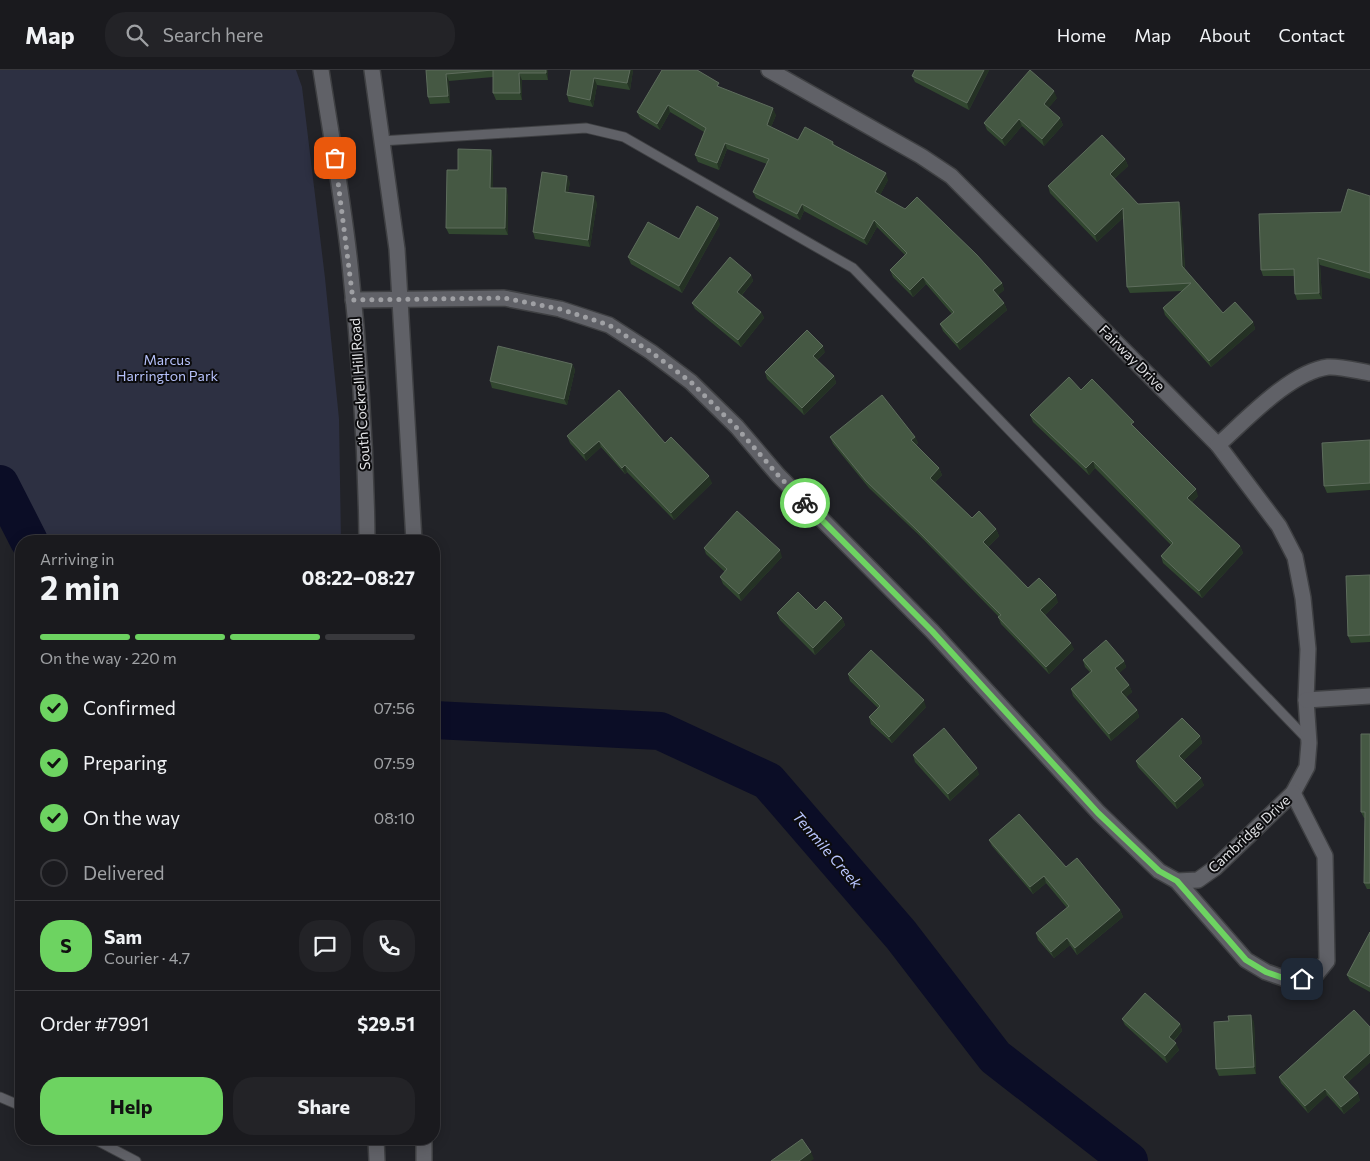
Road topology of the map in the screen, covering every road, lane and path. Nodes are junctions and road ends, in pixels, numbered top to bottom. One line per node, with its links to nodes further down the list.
1 (321, 70): 6 (street, South Cockrell Hill Road)
2 (372, 70): 4 (street)
3 (769, 70): 8 (street, Fairway Drive)
4 (381, 141): 5 (street); 13 (lane)
5 (400, 298): 6 (street, Cambridge Drive); 10 (street); 15 (street, Cambridge Drive)
6 (353, 300): 9 (street, South Cockrell Hill Road)
7 (1370, 373): 8 (street)
8 (1218, 445): 12 (street, Fairway Drive)
9 (367, 535)
10 (414, 535)
11 (1370, 696): 12 (street)
12 (1306, 700): 13 (street, Cambridge Drive)
13 (1310, 742): 14 (street, Cambridge Drive)
14 (1293, 793): 15 (street, Cambridge Drive); 15 (street, Cambridge Drive)
15 (1177, 881)
16 (0, 1098): 17 (lane)
17 (15, 1104)
18 (105, 1145): 21 (lane)
19 (376, 1145): 22 (street)
20 (424, 1145): 23 (street)
21 (136, 1161)
22 (377, 1161)
23 (424, 1161)

